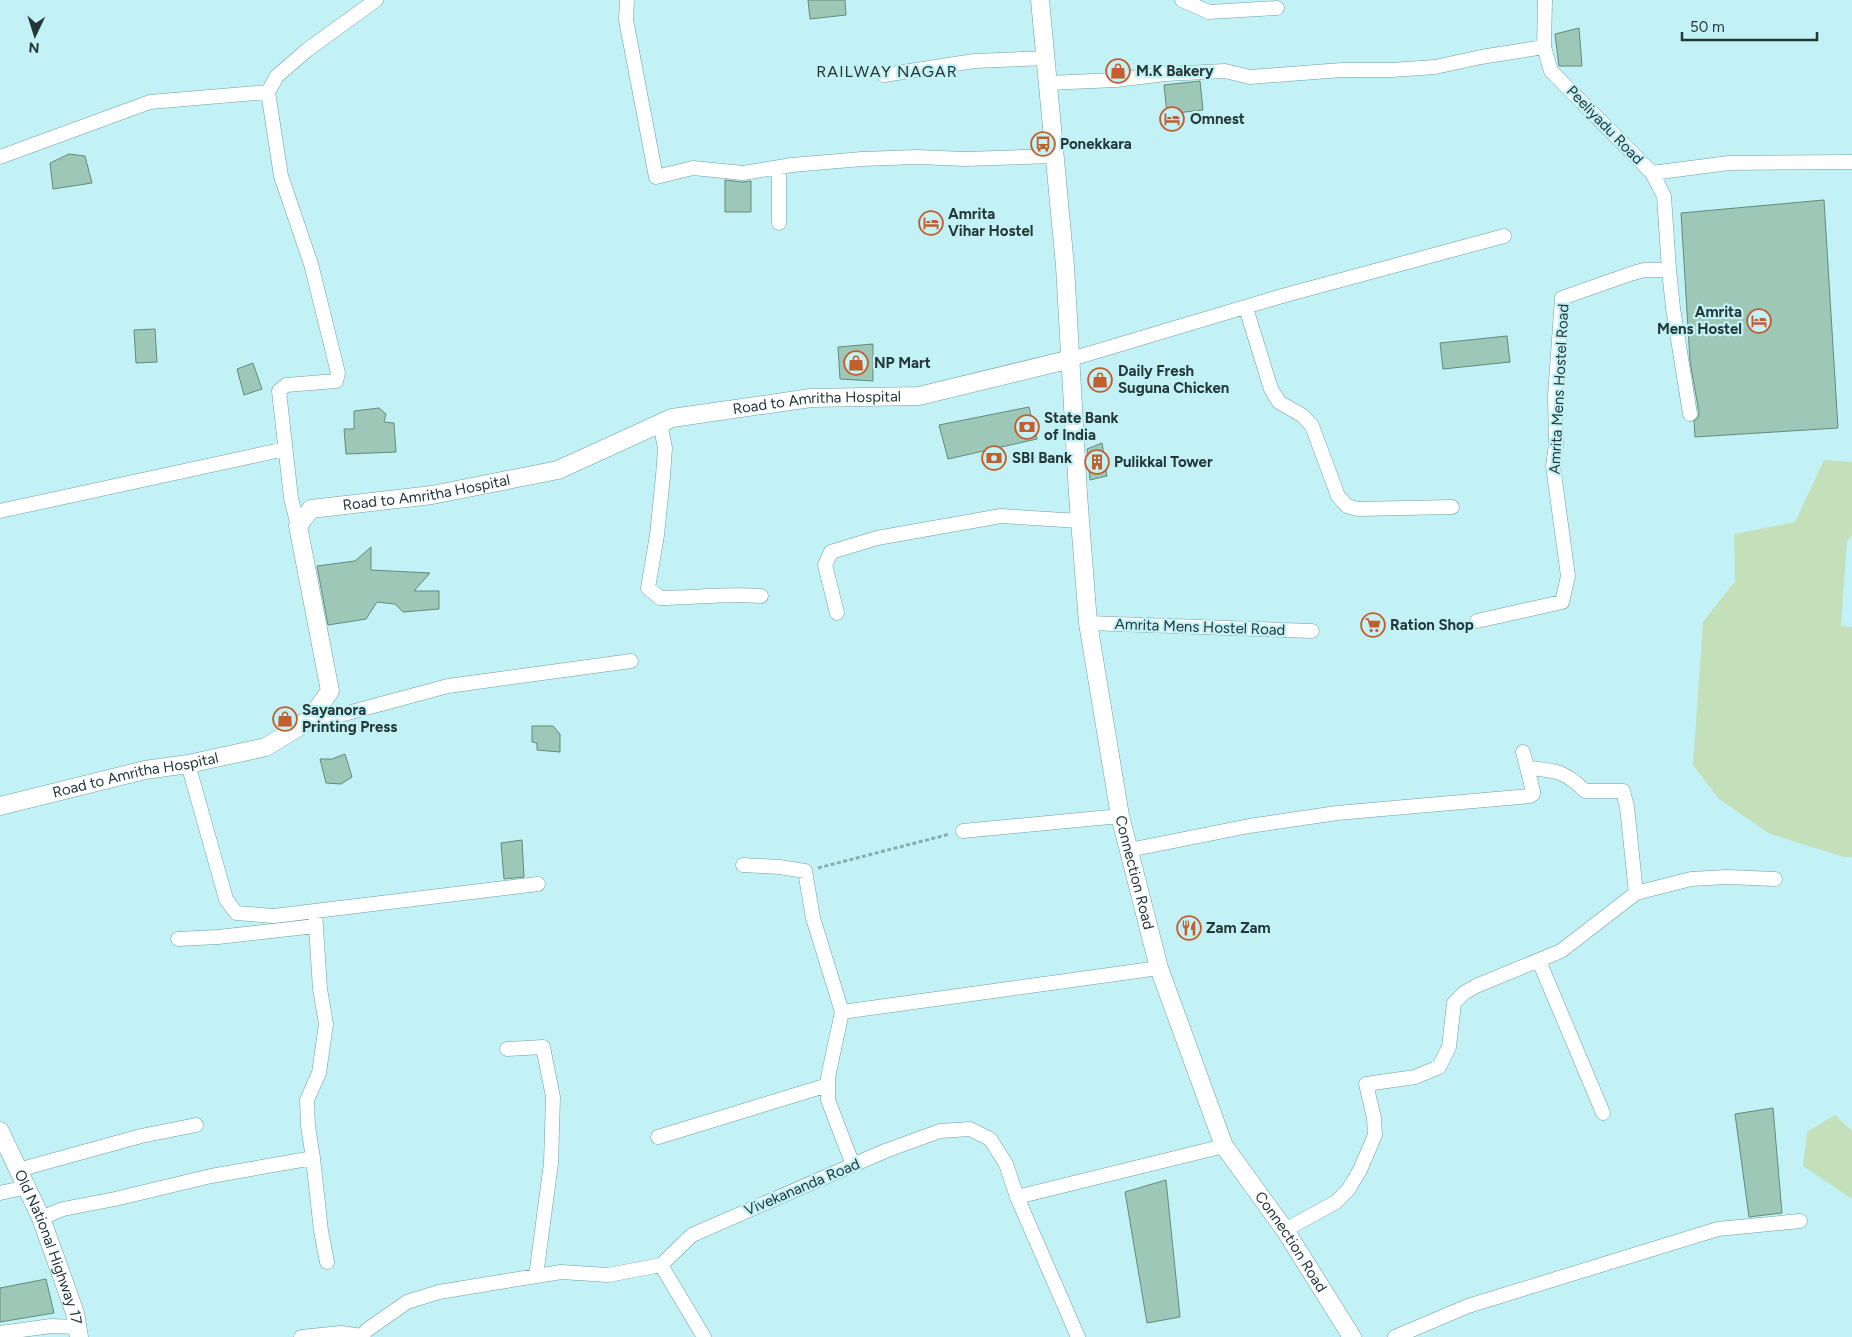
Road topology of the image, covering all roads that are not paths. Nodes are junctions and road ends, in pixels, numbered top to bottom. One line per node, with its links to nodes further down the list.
1 (376, 0): 11 (street)
2 (627, 0): 15 (street)
3 (1040, 0): 8 (street, Connection Road)
4 (1182, 0): 6 (street)
5 (1545, 0): 7 (street, Peeliyadu Road)
6 (1277, 8)
7 (1544, 47): 10 (street); 16 (street, Peeliyadu Road)
8 (1046, 58): 9 (street); 10 (street, Connection Road)
9 (884, 75)
10 (1048, 83): 12 (street, Connection Road)
11 (268, 92): 13 (street); 24 (street)
12 (1055, 156): 15 (street); 21 (street, Connection Road)
13 (0, 157)
14 (1852, 162): 16 (street, Peeliyadu Road)
15 (779, 167): 17 (street)
16 (1652, 173): 19 (street)
17 (779, 223)
18 (1504, 236): 20 (street)
19 (1669, 270): 22 (street); 31 (street, Amrita Mens Hostel Road)
20 (1246, 308): 21 (street); 25 (street)
21 (1070, 359): 23 (street, Road to Amritha Hospital); 27 (street, Connection Road)
22 (1690, 414)
23 (660, 423): 28 (street, Road to Amritha Hospital); 29 (street)
24 (285, 449): 26 (street); 28 (street)
25 (1452, 507)
26 (0, 511)
27 (1080, 521): 30 (street); 32 (street, Connection Road)
28 (298, 526): 35 (street, Road to Amritha Hospital)
29 (761, 596)
30 (838, 613)
31 (1477, 621)
32 (1088, 622): 33 (street, Amrita Mens Hostel Road); 40 (street, Connection Road)
33 (1312, 631)
34 (631, 661): 35 (street)
35 (300, 726): 37 (street, Road to Amritha Hospital)
36 (1522, 752): 38 (street)
37 (188, 764): 39 (street, Road to Amritha Hospital); 47 (street)
38 (1527, 768): 42 (street); 46 (street)
39 (0, 806)
40 (1120, 816): 41 (street); 42 (street, Connection Road)
41 (963, 831)
42 (1129, 850): 50 (street, Connection Road)
43 (743, 865): 51 (street)
44 (1775, 879): 46 (street)
45 (538, 884): 47 (street)
46 (1636, 893): 49 (street)
47 (315, 919): 48 (street); 59 (street)
48 (178, 939)
49 (1539, 961): 54 (street); 67 (street)
50 (1159, 968): 51 (street); 58 (street, Connection Road)
51 (842, 1012): 53 (street)
52 (507, 1049): 70 (street)
53 (828, 1085): 57 (street); 60 (street)
54 (1603, 1113)
55 (196, 1125): 61 (street)
56 (0, 1131): 61 (street, Old National Highway 17)
57 (658, 1137)
58 (1224, 1146): 64 (street); 67 (street, Connection Road)
59 (313, 1158): 65 (street); 68 (street)
60 (853, 1165): 64 (street, Vivekananda Road); 69 (street, Vivekananda Road)
61 (18, 1170): 62 (street, Old National Highway 17)
62 (27, 1187): 63 (street); 65 (street, Old National Highway 17)
63 (0, 1193)
64 (1017, 1197): 76 (street, Vivekananda Road)
65 (41, 1218): 71 (street, Old National Highway 17)
66 (1800, 1221): 78 (street)
67 (1285, 1230): 77 (street, Connection Road)
68 (327, 1262)
69 (661, 1266): 70 (street); 75 (street)
70 (536, 1276): 74 (street)
71 (78, 1332): 72 (street)
72 (0, 1334)
73 (301, 1337): 74 (street)
74 (362, 1337)
75 (704, 1337)
76 (1078, 1337)
77 (1352, 1337)
78 (1395, 1337)

